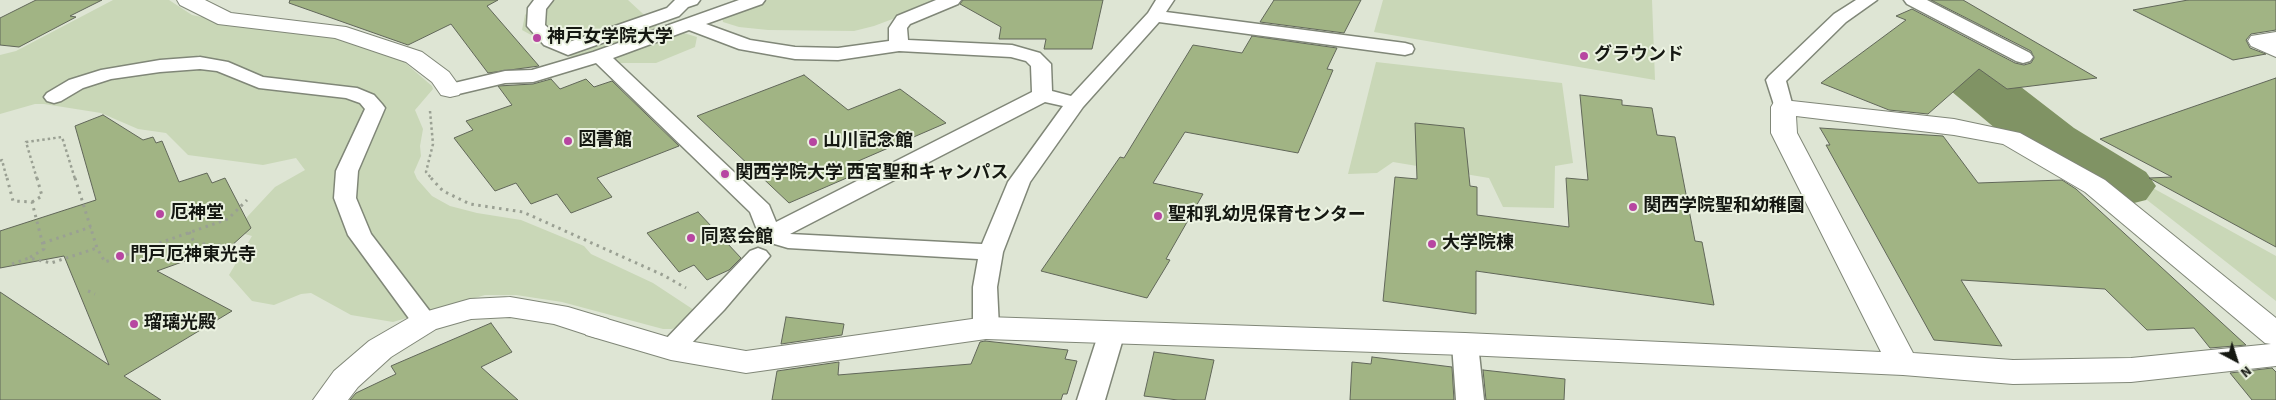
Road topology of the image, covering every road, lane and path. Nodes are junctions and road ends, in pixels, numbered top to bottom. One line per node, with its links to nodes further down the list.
1 (188, 0): 18 (street)
2 (544, 0): 3 (lane)
3 (691, 0)
4 (756, 0): 9 (lane)
5 (952, 0): 13 (lane)
6 (1868, 0): 22 (lane)
7 (1912, 0): 10 (lane)
8 (1160, 8): 14 (lane); 21 (lane)
9 (689, 24): 13 (lane); 16 (lane)
10 (1971, 28): 11 (lane); 17 (lane)
11 (1999, 29)
12 (2276, 39): 15 (street)
13 (900, 46): 19 (lane)
14 (1405, 49)
15 (2276, 50)
16 (600, 56): 18 (lane); 32 (lane)
17 (2023, 57)
18 (450, 90): 38 (path)
19 (1042, 95): 21 (lane); 32 (lane)
20 (54, 97): 40 (lane)
21 (1076, 103): 34 (lane)
22 (1783, 107): 43 (street); 47 (street)
23 (0, 161): 25 (path)
24 (247, 200): 27 (path)
25 (32, 202): 26 (path); 28 (path)
26 (91, 227): 28 (path); 33 (path)
27 (189, 232): 29 (path); 33 (path)
28 (43, 243): 35 (path)
29 (206, 244)
30 (218, 244): 31 (path)
31 (223, 245)
32 (763, 246): 34 (lane); 45 (lane)
33 (97, 248): 35 (path)
34 (990, 252): 41 (lane)
35 (28, 258): 36 (path)
36 (12, 264)
37 (88, 291): 39 (path)
38 (694, 292)
39 (95, 294)
40 (425, 322): 45 (street); 48 (street)
41 (986, 328): 42 (street); 45 (street)
42 (1112, 332): 44 (street); 49 (lane)
43 (2276, 335)
44 (1465, 344): 47 (street); 50 (lane)
45 (671, 348)
46 (2276, 355): 47 (street)
47 (1903, 364)
48 (330, 400)
49 (1091, 400)
50 (1470, 400)

